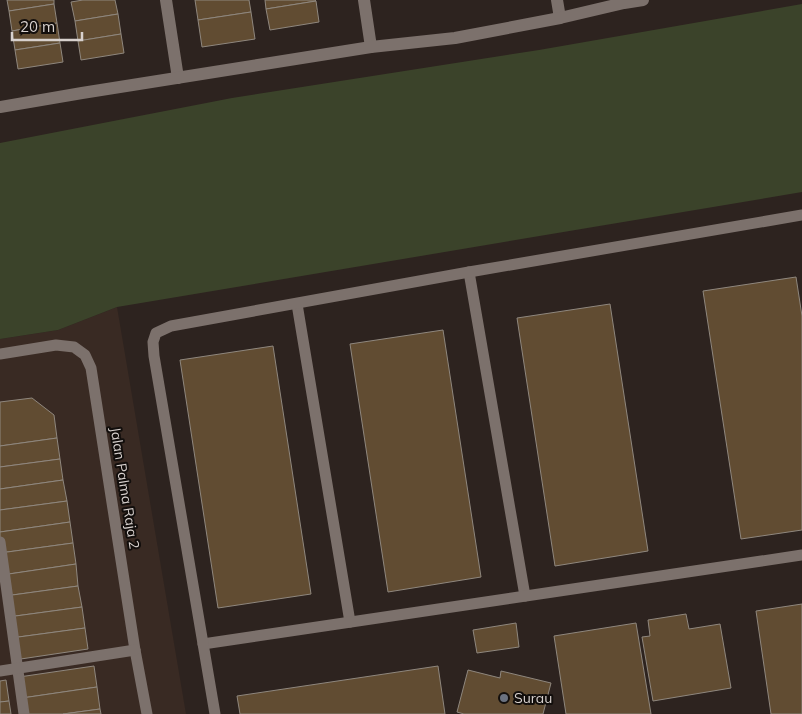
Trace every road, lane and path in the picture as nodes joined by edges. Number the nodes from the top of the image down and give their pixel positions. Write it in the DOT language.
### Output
graph roads {
  1 [pos="166,0"];
  2 [pos="364,0"];
  3 [pos="557,0"];
  4 [pos="643,0"];
  5 [pos="623,2"];
  6 [pos="560,18"];
  7 [pos="371,47"];
  8 [pos="178,78"];
  9 [pos="0,107"];
  10 [pos="802,215"];
  11 [pos="469,272"];
  12 [pos="297,304"];
  13 [pos="0,354"];
  14 [pos="0,542"];
  15 [pos="802,555"];
  16 [pos="525,596"];
  17 [pos="350,622"];
  18 [pos="202,644"];
  19 [pos="135,650"];
  20 [pos="17,668"];
  21 [pos="0,671"];
  22 [pos="24,714"];
  23 [pos="147,714"];
  24 [pos="215,714"];
  1 -- 8 [label="street"];
  2 -- 7 [label="street"];
  3 -- 6 [label="street"];
  4 -- 5 [label="street"];
  5 -- 6 [label="street"];
  6 -- 7 [label="street"];
  7 -- 8 [label="street"];
  8 -- 9 [label="street"];
  10 -- 11 [label="lane"];
  11 -- 12 [label="lane"];
  11 -- 16 [label="lane"];
  12 -- 17 [label="lane"];
  12 -- 18 [label="lane"];
  13 -- 19 [label="lane, Jalan Palma Raja 2"];
  14 -- 20 [label="lane"];
  15 -- 16 [label="lane"];
  16 -- 17 [label="lane"];
  17 -- 18 [label="lane"];
  18 -- 24 [label="lane"];
  19 -- 20 [label="lane"];
  19 -- 23 [label="lane, Jalan Palma Raja 2"];
  20 -- 21 [label="lane"];
  20 -- 22 [label="lane"];
}
